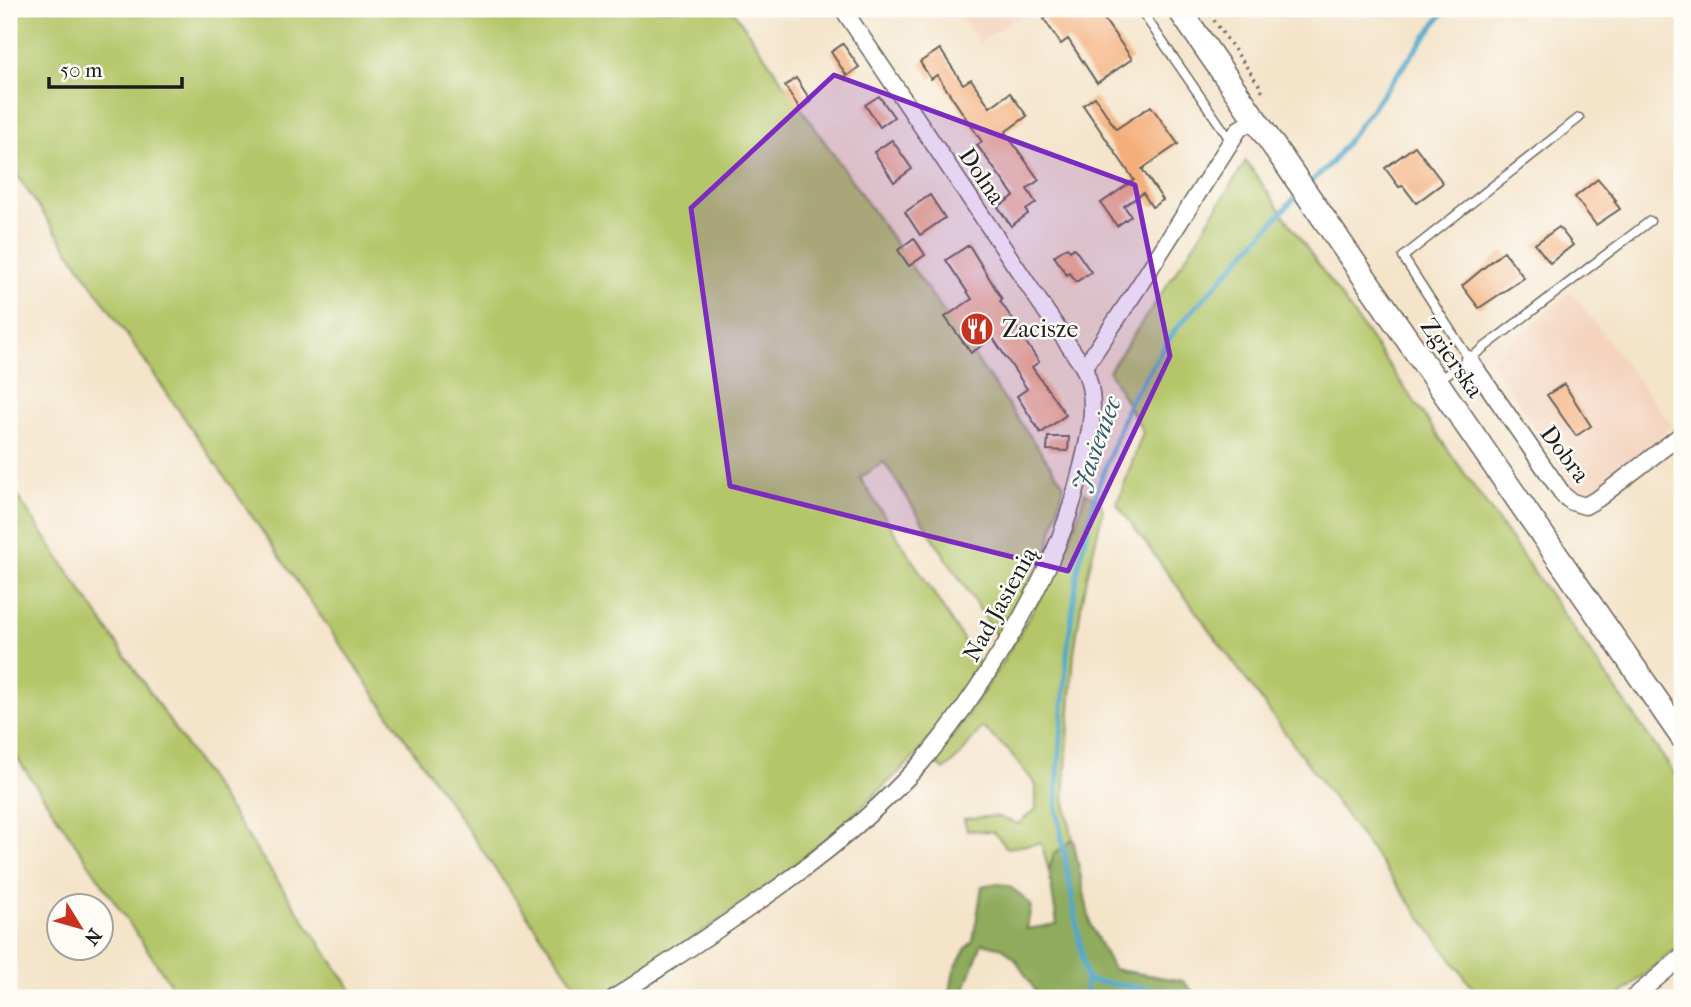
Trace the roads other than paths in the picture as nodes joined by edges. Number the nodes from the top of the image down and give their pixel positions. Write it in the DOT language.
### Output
graph roads {
  1 [pos="844,9"];
  2 [pos="1140,9"];
  3 [pos="1180,9"];
  4 [pos="1579,118"];
  5 [pos="1255,119"];
  6 [pos="1231,141"];
  7 [pos="1650,220"];
  8 [pos="1469,359"];
  9 [pos="1084,368"];
  10 [pos="1436,381"];
  11 [pos="1682,434"];
  12 [pos="1682,737"];
  13 [pos="1682,957"];
  14 [pos="614,998"];
  15 [pos="1633,998"];
  1 -- 9 [label="street, Dolna"];
  2 -- 6 [label="lane"];
  3 -- 5 [label="main road, Zgierska"];
  4 -- 8 [label="lane"];
  5 -- 6 [label="street"];
  5 -- 10 [label="main road, Zgierska"];
  6 -- 9 [label="street"];
  7 -- 8 [label="lane"];
  8 -- 10 [label="lane"];
  8 -- 11 [label="street, Dobra"];
  9 -- 14 [label="street, Nad Jasienią"];
  10 -- 12 [label="main road, Zgierska"];
  13 -- 15 [label="street"];
}
